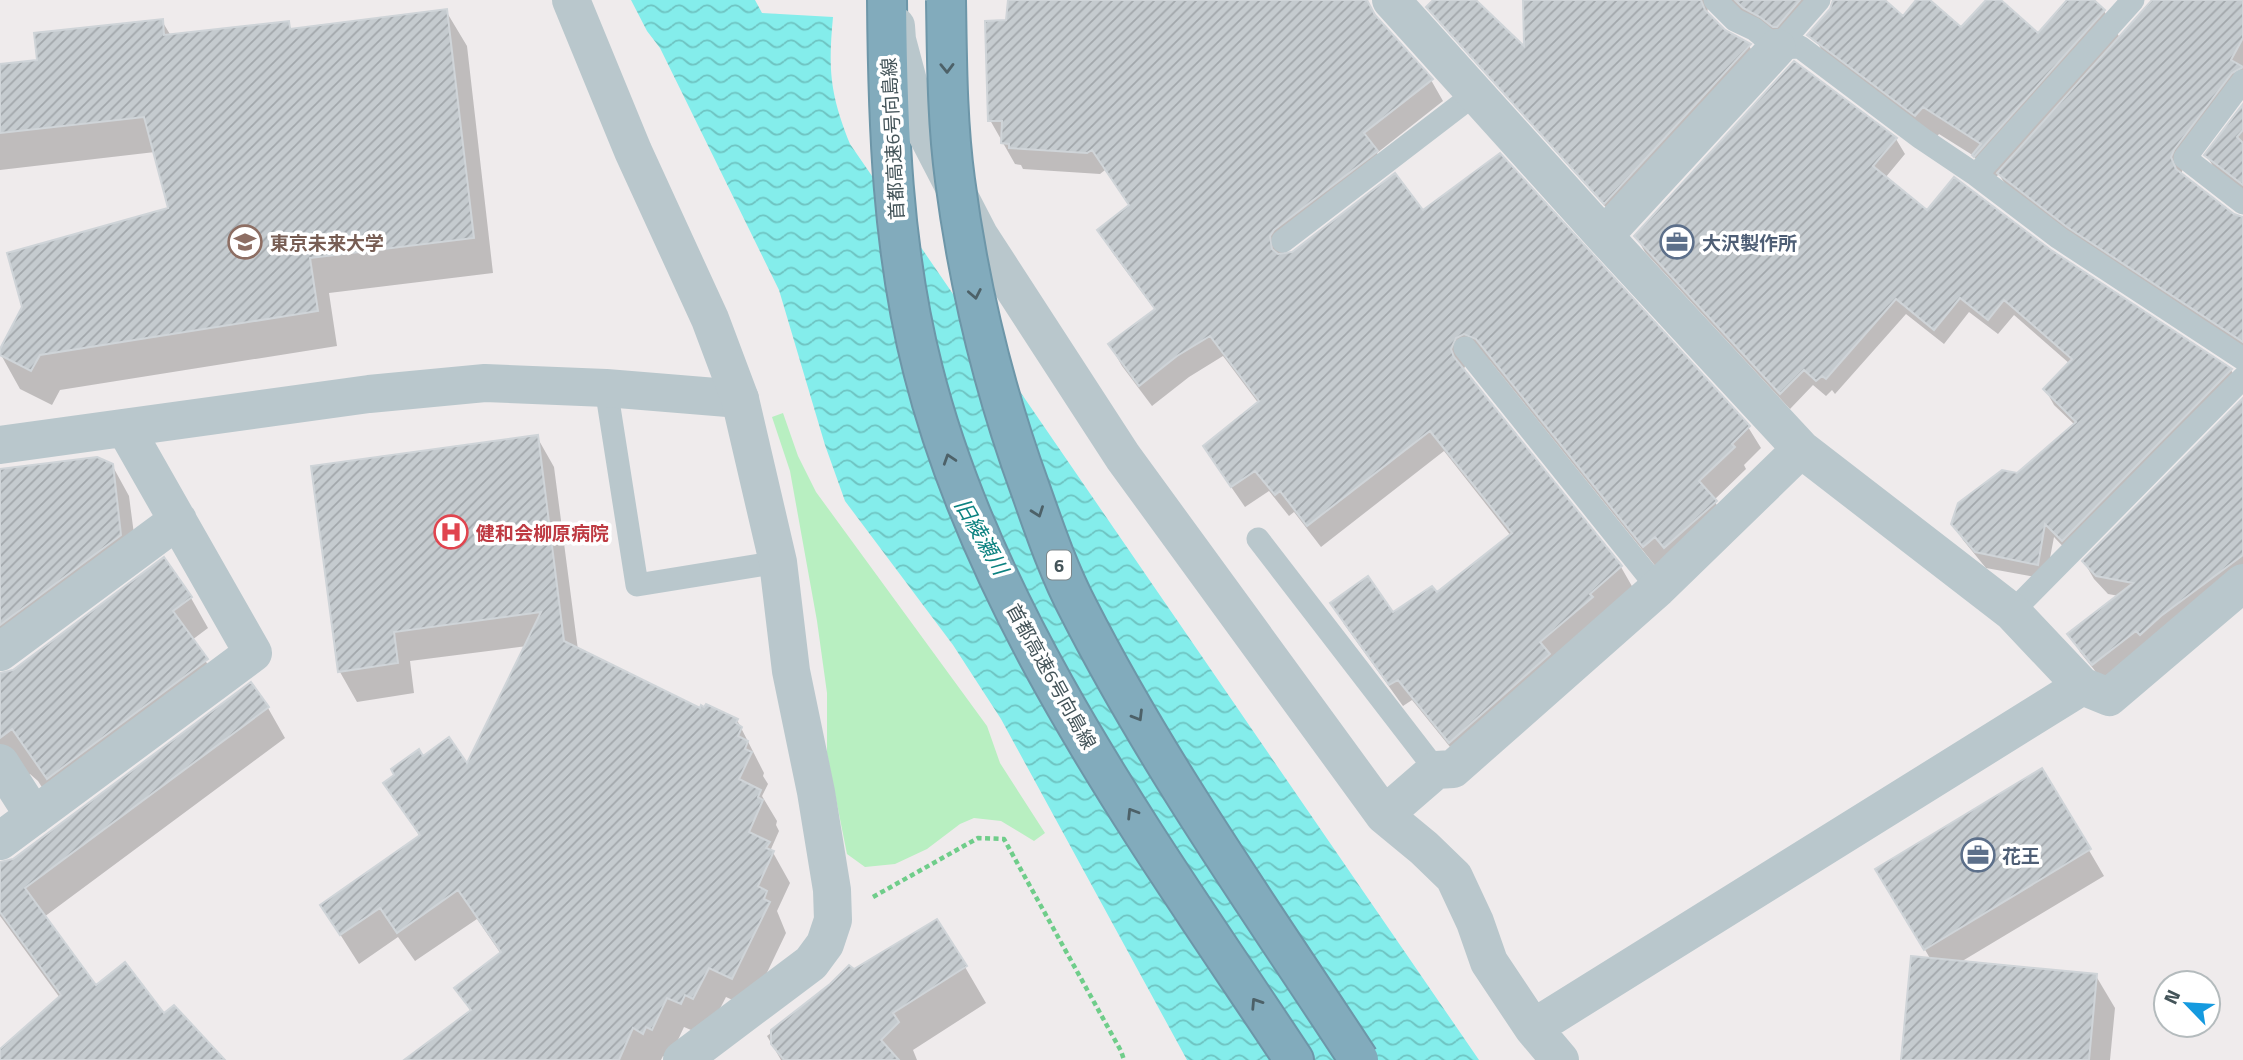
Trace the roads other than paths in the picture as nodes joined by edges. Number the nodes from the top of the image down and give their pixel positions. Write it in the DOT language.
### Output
graph roads {
  1 [pos="571,0"];
  2 [pos="887,0"];
  3 [pos="893,0"];
  4 [pos="946,0"];
  5 [pos="1391,0"];
  6 [pos="1715,0"];
  7 [pos="1819,0"];
  8 [pos="2133,0"];
  9 [pos="1777,48"];
  10 [pos="2243,81"];
  11 [pos="1476,93"];
  12 [pos="1976,175"];
  13 [pos="2243,203"];
  14 [pos="1604,236"];
  15 [pos="1283,241"];
  16 [pos="1465,348"];
  17 [pos="2243,359"];
  18 [pos="2243,378"];
  19 [pos="606,388"];
  20 [pos="740,399"];
  21 [pos="125,428"];
  22 [pos="0,445"];
  23 [pos="1801,449"];
  24 [pos="178,520"];
  25 [pos="1258,538"];
  26 [pos="778,562"];
  27 [pos="2243,583"];
  28 [pos="1658,588"];
  29 [pos="2012,612"];
  30 [pos="0,652"];
  31 [pos="2082,687"];
  32 [pos="0,763"];
  33 [pos="1436,770"];
  34 [pos="1384,815"];
  35 [pos="34,816"];
  36 [pos="0,841"];
  37 [pos="1533,1028"];
  38 [pos="682,1060"];
  39 [pos="1294,1060"];
  40 [pos="1359,1060"];
  41 [pos="1560,1060"];
  1 -- 20 [label="street"];
  39 -- 2 [label="highway, 首都高速6号向島線, one-way"];
  3 -- 34 [label="street"];
  4 -- 40 [label="highway, 6, one-way, bridge"];
  5 -- 11 [label="street"];
  6 -- 9 [label="lane"];
  7 -- 9 [label="lane"];
  8 -- 12 [label="lane"];
  9 -- 12 [label="lane"];
  9 -- 14 [label="street"];
  10 -- 13 [label="lane"];
  11 -- 14 [label="street"];
  11 -- 15 [label="lane"];
  12 -- 17 [label="lane"];
  14 -- 23 [label="street"];
  16 -- 28 [label="lane"];
  18 -- 29 [label="lane"];
  19 -- 20 [label="street"];
  19 -- 21 [label="street"];
  19 -- 26 [label="lane"];
  20 -- 26 [label="street"];
  21 -- 22 [label="street"];
  21 -- 24 [label="street"];
  23 -- 28 [label="street"];
  23 -- 29 [label="street"];
  24 -- 30 [label="street"];
  24 -- 35 [label="street"];
  25 -- 33 [label="lane"];
  26 -- 38 [label="street"];
  27 -- 31 [label="street"];
  28 -- 33 [label="street"];
  29 -- 31 [label="street"];
  31 -- 37 [label="street"];
  32 -- 35 [label="street"];
  33 -- 34 [label="street"];
  34 -- 37 [label="street"];
  35 -- 36 [label="street"];
  37 -- 41 [label="street"];
}
